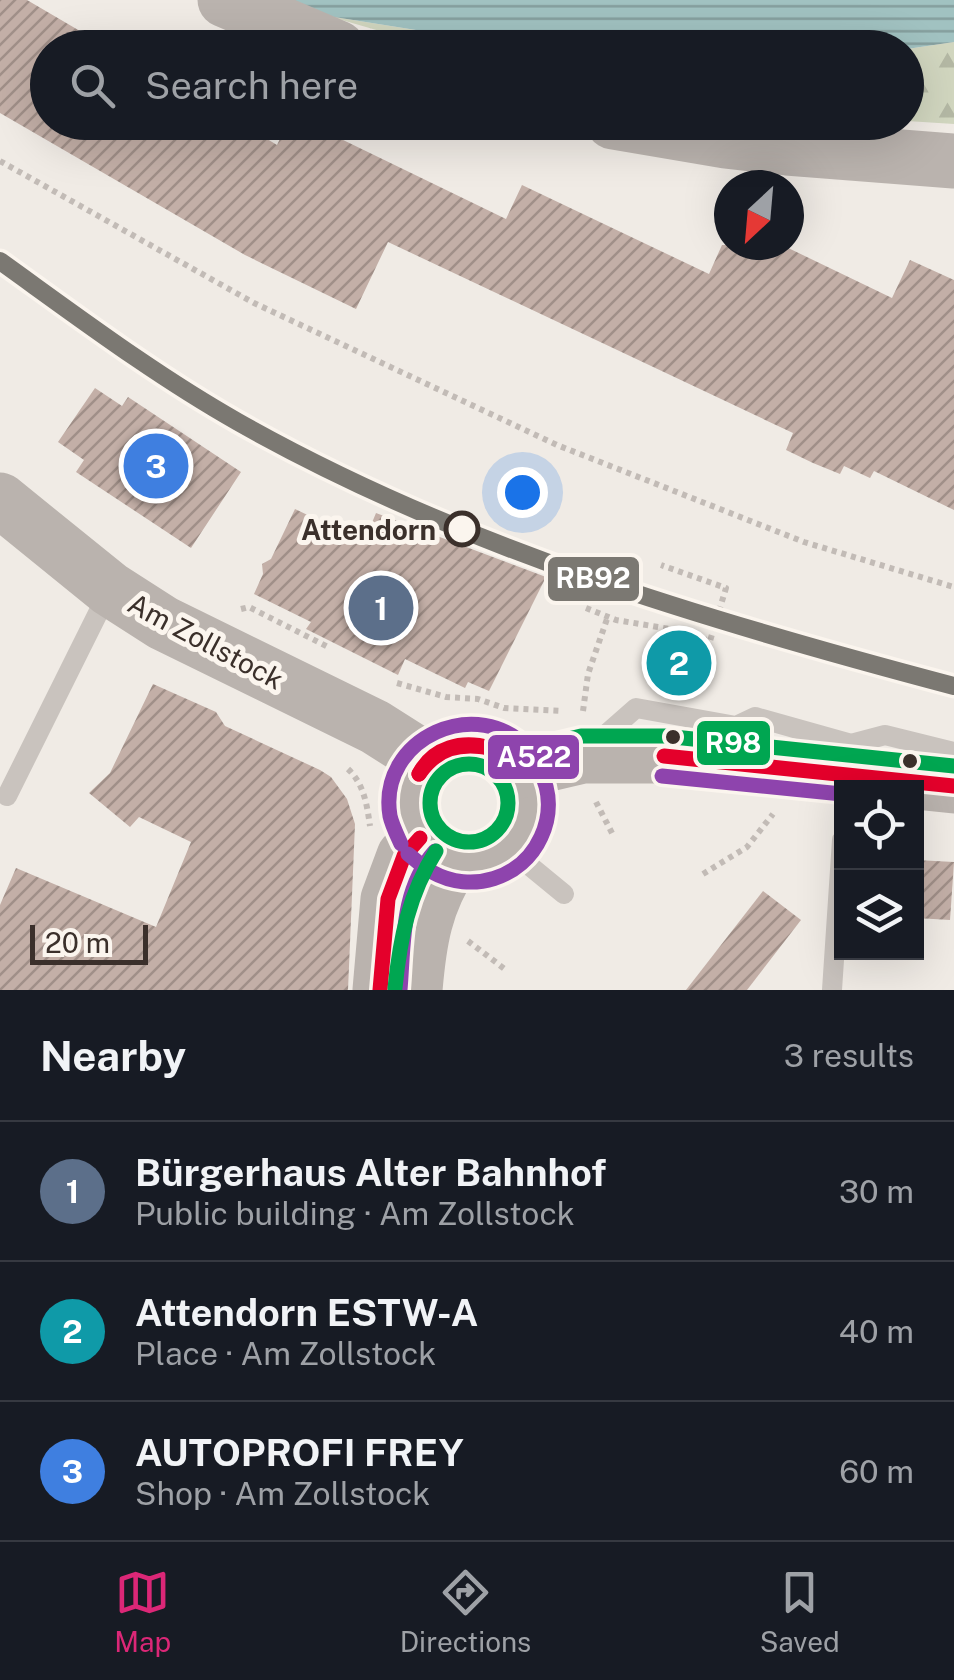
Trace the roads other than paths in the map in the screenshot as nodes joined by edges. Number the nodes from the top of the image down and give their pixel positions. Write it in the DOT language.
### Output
graph roads {
  1 [pos="225,0"];
  2 [pos="296,30"];
  3 [pos="730,140"];
  4 [pos="954,161"];
  5 [pos="0,500"];
  6 [pos="110,589"];
  7 [pos="954,752"];
  8 [pos="427,760"];
  9 [pos="837,769"];
  10 [pos="519,771"];
  11 [pos="954,786"];
  12 [pos="7,796"];
  13 [pos="414,846"];
  14 [pos="508,848"];
  15 [pos="840,870"];
  16 [pos="564,894"];
  17 [pos="380,990"];
  18 [pos="414,990"];
  19 [pos="832,990"];
  1 -- 2 [label="street"];
  3 -- 4 [label="street"];
  5 -- 6 [label="street, Am Zollstock"];
  6 -- 8 [label="street, Am Zollstock"];
  6 -- 12 [label="lane"];
  7 -- 9 [label="lane"];
  8 -- 10 [label="street"];
  8 -- 13 [label="street"];
  9 -- 10 [label="street"];
  9 -- 11 [label="street"];
  10 -- 14 [label="street"];
  13 -- 14 [label="street"];
  13 -- 17 [label="street"];
  13 -- 18 [label="street"];
  14 -- 16 [label="lane"];
  15 -- 19 [label="lane"];
}
